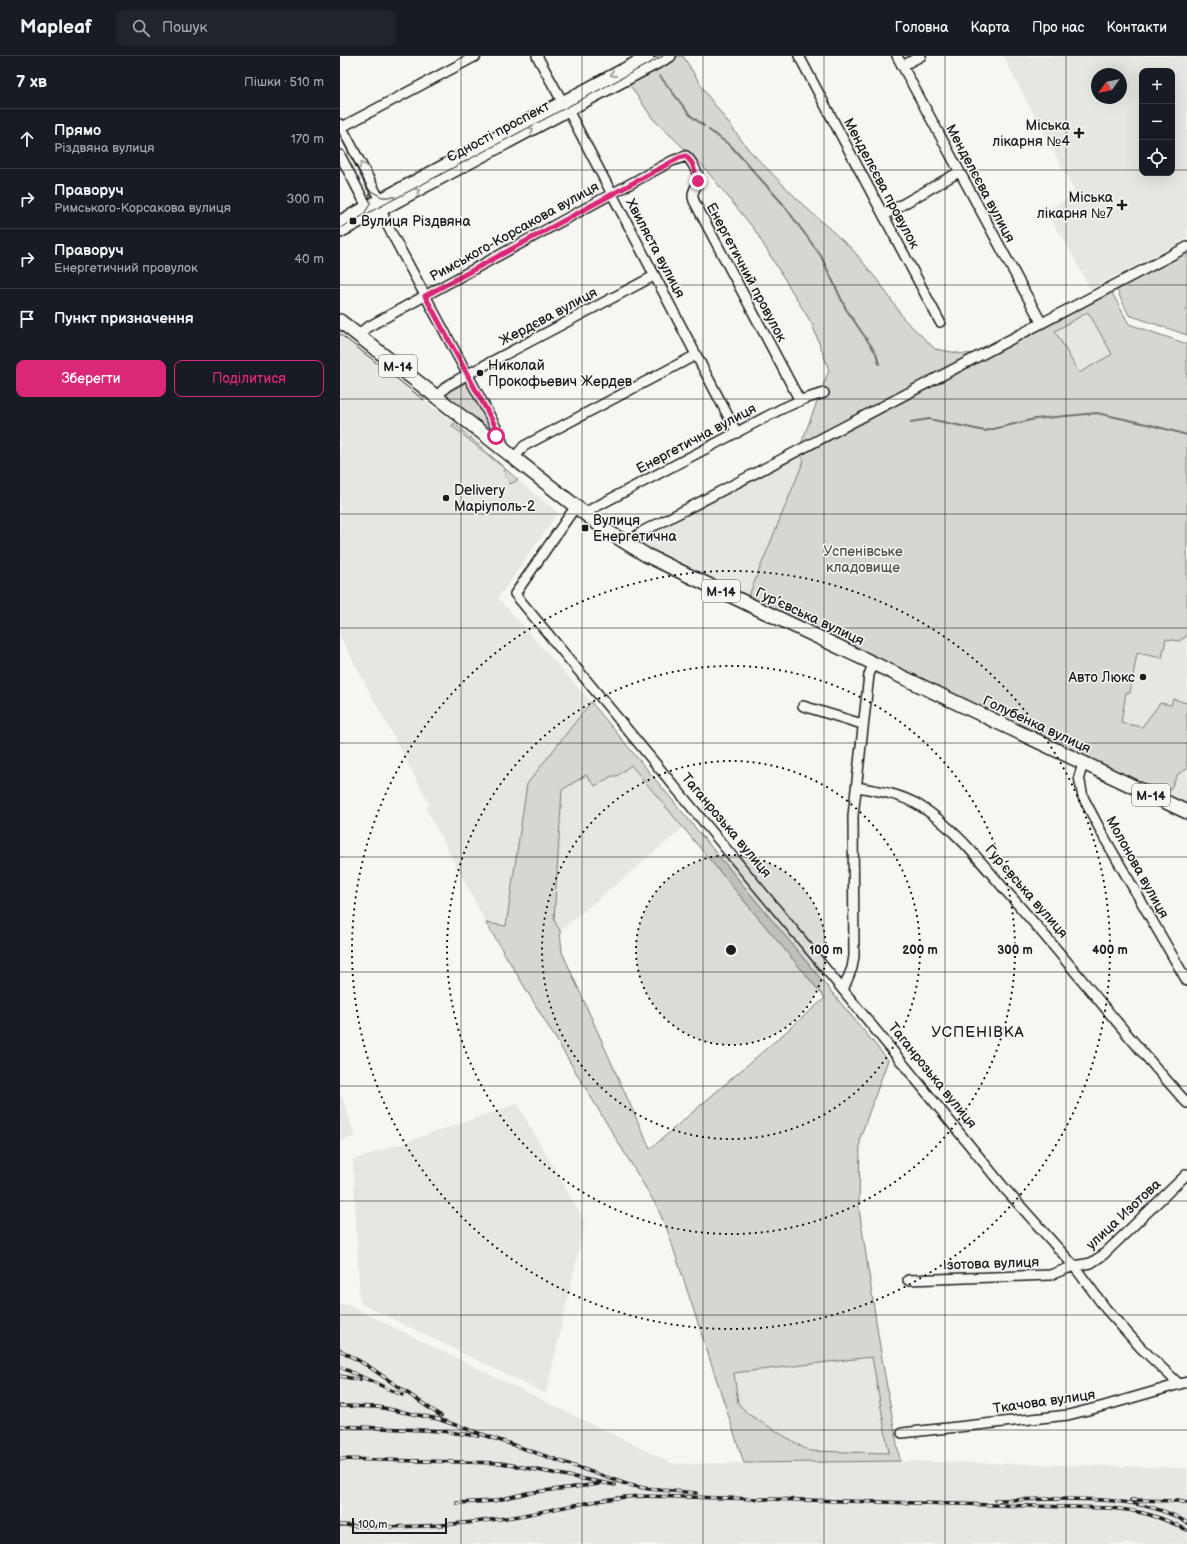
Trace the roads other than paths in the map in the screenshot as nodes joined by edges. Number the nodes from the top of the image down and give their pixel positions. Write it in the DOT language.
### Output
graph roads {
  1 [pos="476,56"];
  2 [pos="537,56"];
  3 [pos="648,56"];
  4 [pos="670,56"];
  5 [pos="799,56"];
  6 [pos="897,56"];
  7 [pos="921,56"];
  8 [pos="902,66"];
  9 [pos="565,105"];
  10 [pos="341,126"];
  11 [pos="340,155"];
  12 [pos="686,156"];
  13 [pos="960,172"];
  14 [pos="611,194"];
  15 [pos="376,207"];
  16 [pos="884,215"];
  17 [pos="340,221"];
  18 [pos="340,232"];
  19 [pos="1187,247"];
  20 [pos="654,276"];
  21 [pos="425,296"];
  22 [pos="340,321"];
  23 [pos="940,322"];
  24 [pos="1041,322"];
  25 [pos="359,336"];
  26 [pos="696,355"];
  27 [pos="468,374"];
  28 [pos="824,393"];
  29 [pos="436,397"];
  30 [pos="800,401"];
  31 [pos="737,433"];
  32 [pos="496,437"];
  33 [pos="510,454"];
  34 [pos="580,510"];
  35 [pos="628,546"];
  36 [pos="873,664"];
  37 [pos="803,706"];
  38 [pos="862,724"];
  39 [pos="1083,764"];
  40 [pos="857,787"];
  41 [pos="1187,812"];
  42 [pos="1187,981"];
  43 [pos="844,990"];
  44 [pos="1187,1103"];
  45 [pos="1187,1174"];
  46 [pos="1074,1266"];
  47 [pos="908,1280"];
  48 [pos="1183,1383"];
  49 [pos="902,1433"];
  1 -- 10 [label="street"];
  2 -- 9 [label="street, Хвиляста вулиця"];
  3 -- 9 [label="main road, Єдності проспект, one-way"];
  4 -- 9 [label="main road, Єдності проспект"];
  5 -- 16 [label="street, Менделєєва провулок"];
  6 -- 8 [label="street, Менделєєва вулиця"];
  7 -- 8 [label="street"];
  8 -- 13 [label="street, Менделєєва вулиця"];
  9 -- 14 [label="street, Хвиляста вулиця"];
  9 -- 15 [label="main road, Єдності проспект"];
  15 -- 10 [label="street, one-way"];
  11 -- 15 [label="street"];
  12 -- 14 [label="street, Римського-Корсакова вулиця"];
  12 -- 30 [label="street, Енергетичний провулок"];
  13 -- 16 [label="street"];
  13 -- 24 [label="street, Менделєєва вулиця"];
  14 -- 20 [label="street, Хвиляста вулиця"];
  14 -- 21 [label="street, Римського-Корсакова вулиця"];
  15 -- 17 [label="main road, Єдності проспект"];
  15 -- 18 [label="main road, Єдності проспект"];
  15 -- 21 [label="street"];
  16 -- 23 [label="street, Менделєєва провулок"];
  19 -- 24 [label="street"];
  20 -- 26 [label="street, Хвиляста вулиця"];
  20 -- 27 [label="street, Жердєва вулиця"];
  21 -- 25 [label="street, Римського-Корсакова вулиця"];
  21 -- 27 [label="street"];
  22 -- 25 [label="highway, М-14"];
  24 -- 35 [label="street"];
  25 -- 29 [label="highway, М-14"];
  26 -- 31 [label="street, Хвиляста вулиця"];
  26 -- 33 [label="street"];
  27 -- 29 [label="street, Жердєва вулиця"];
  27 -- 32 [label="street"];
  28 -- 30 [label="street, Енергетична вулиця"];
  29 -- 32 [label="highway, М-14"];
  30 -- 31 [label="street, Енергетична вулиця"];
  31 -- 34 [label="street, Енергетична вулиця"];
  32 -- 33 [label="highway, М-14"];
  33 -- 34 [label="highway, М-14"];
  34 -- 35 [label="highway, Гур’євська вулиця / М-14"];
  34 -- 43 [label="street, Таганрозька вулиця"];
  35 -- 36 [label="highway, Гур’євська вулиця / М-14"];
  36 -- 38 [label="street, Гур’євська вулиця"];
  36 -- 39 [label="highway, Голубенка вулиця / М-14"];
  37 -- 38 [label="street"];
  38 -- 40 [label="street, Гур’євська вулиця"];
  39 -- 41 [label="highway, Голубенка вулиця / М-14"];
  39 -- 42 [label="street, Молонова вулиця"];
  40 -- 43 [label="street"];
  40 -- 44 [label="street, Гур’євська вулиця"];
  43 -- 46 [label="street, Таганрозька вулиця"];
  45 -- 46 [label="street, улица Изотова"];
  46 -- 47 [label="street, Ізотова вулиця"];
  46 -- 48 [label="street, Таганрозька вулиця"];
  48 -- 49 [label="street, Ткачова вулиця"];
}
